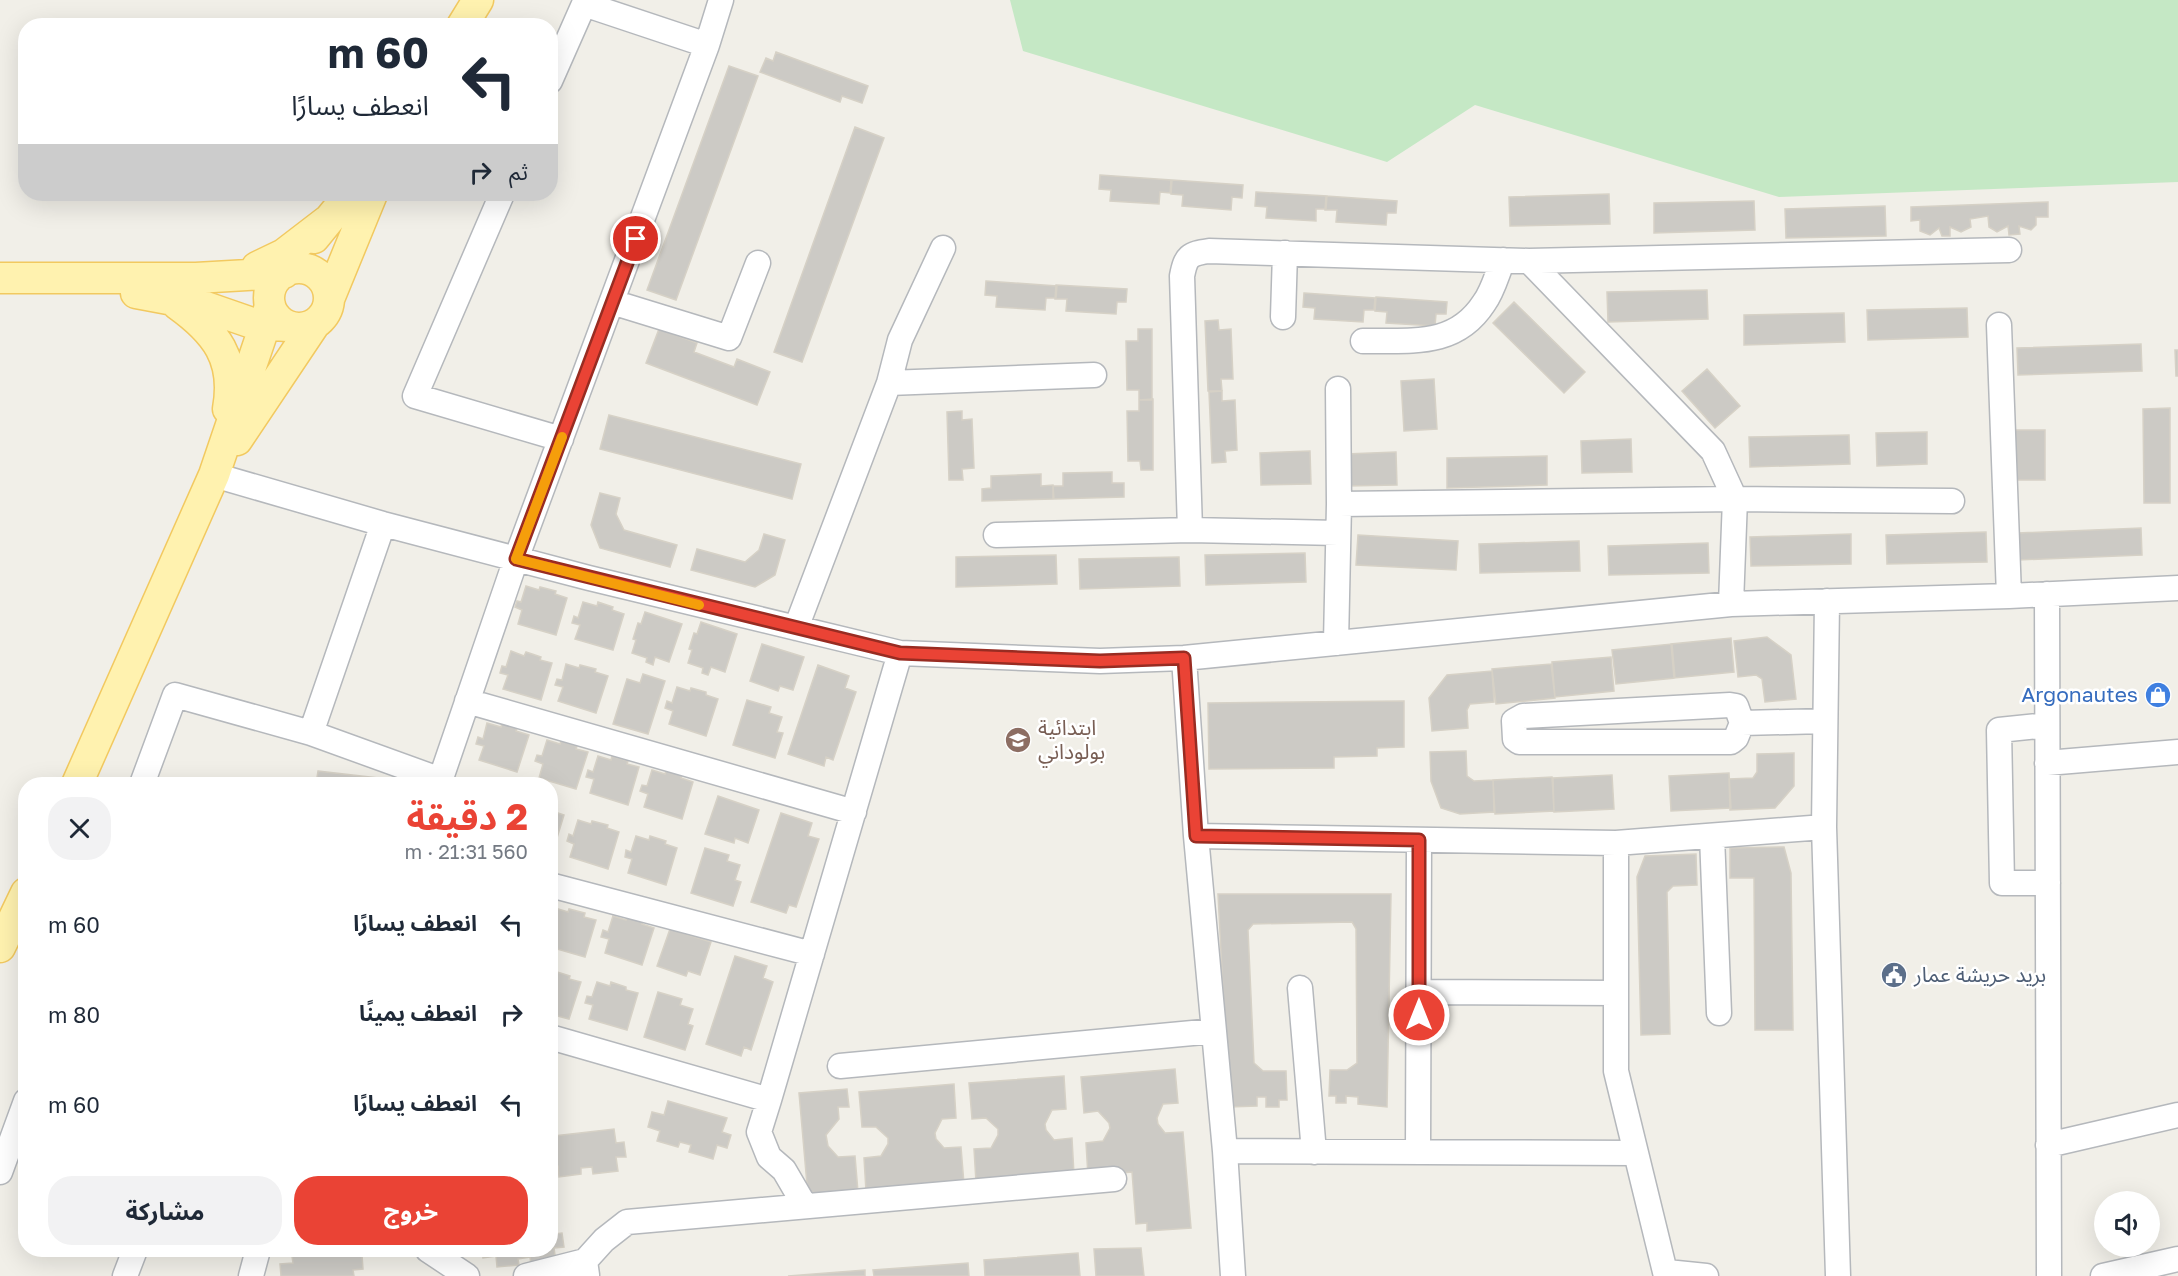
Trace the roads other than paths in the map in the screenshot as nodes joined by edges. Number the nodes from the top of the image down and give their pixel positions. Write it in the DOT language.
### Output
graph roads {
  1 [pos="478,0"];
  2 [pos="721,0"];
  3 [pos="467,18"];
  4 [pos="707,45"];
  5 [pos="558,63"];
  6 [pos="344,201"];
  7 [pos="369,201"];
  8 [pos="499,201"];
  9 [pos="327,221"];
  10 [pos="943,248"];
  11 [pos="2009,250"];
  12 [pos="1285,253"];
  13 [pos="1503,260"];
  14 [pos="1529,261"];
  15 [pos="758,263"];
  16 [pos="286,272"];
  17 [pos="234,276"];
  18 [pos="36,277"];
  19 [pos="0,278"];
  20 [pos="167,298"];
  21 [pos="329,299"];
  22 [pos="612,302"];
  23 [pos="1283,317"];
  24 [pos="284,320"];
  25 [pos="1999,325"];
  26 [pos="1363,341"];
  27 [pos="1094,375"];
  28 [pos="889,383"];
  29 [pos="1338,389"];
  30 [pos="561,440"];
  31 [pos="214,475"];
  32 [pos="1735,499"];
  33 [pos="1952,501"];
  34 [pos="1339,504"];
  35 [pos="383,524"];
  36 [pos="1190,530"];
  37 [pos="1338,533"];
  38 [pos="996,535"];
  39 [pos="516,559"];
  40 [pos="2178,588"];
  41 [pos="2047,594"];
  42 [pos="2009,596"];
  43 [pos="1827,601"];
  44 [pos="1731,604"];
  45 [pos="796,628"];
  46 [pos="1336,643"];
  47 [pos="900,653"];
  48 [pos="1184,658"];
  49 [pos="467,701"];
  50 [pos="1626,711"];
  51 [pos="1826,721"];
  52 [pos="1742,723"];
  53 [pos="2047,725"];
  54 [pos="311,733"];
  55 [pos="1628,742"];
  56 [pos="2178,752"];
  57 [pos="2047,763"];
  58 [pos="80,777"];
  59 [pos="145,777"];
  60 [pos="427,777"];
  61 [pos="442,777"];
  62 [pos="854,812"];
  63 [pos="1824,827"];
  64 [pos="1196,836"];
  65 [pos="1712,836"];
  66 [pos="1419,840"];
  67 [pos="1616,843"];
  68 [pos="2048,883"];
  69 [pos="558,887"];
  70 [pos="18,910"];
  71 [pos="0,947"];
  72 [pos="812,954"];
  73 [pos="1300,988"];
  74 [pos="1419,992"];
  75 [pos="1616,993"];
  76 [pos="1719,1013"];
  77 [pos="1214,1031"];
  78 [pos="558,1039"];
  79 [pos="840,1066"];
  80 [pos="769,1100"];
  81 [pos="2178,1115"];
  82 [pos="18,1123"];
  83 [pos="2048,1145"];
  84 [pos="1225,1151"];
  85 [pos="1314,1152"];
  86 [pos="1418,1152"];
  87 [pos="1635,1153"];
  88 [pos="0,1172"];
  89 [pos="1113,1179"];
  90 [pos="805,1206"];
  91 [pos="133,1257"];
  92 [pos="256,1257"];
  93 [pos="438,1257"];
  94 [pos="2178,1259"];
  95 [pos="586,1269"];
  96 [pos="1667,1274"];
  97 [pos="126,1276"];
  98 [pos="251,1276"];
  99 [pos="467,1276"];
  100 [pos="526,1276"];
  101 [pos="1233,1276"];
  102 [pos="1706,1276"];
  103 [pos="1838,1276"];
  104 [pos="2049,1276"];
  105 [pos="2103,1276"];
  1 -- 3 [label="main road"];
  2 -- 4 [label="street"];
  4 -- 5 [label="street"];
  4 -- 22 [label="street"];
  6 -- 9 [label="main road"];
  7 -- 21 [label="main road"];
  8 -- 30 [label="street"];
  9 -- 16 [label="main road"];
  9 -- 17 [label="main road"];
  10 -- 28 [label="street"];
  11 -- 14 [label="street"];
  12 -- 13 [label="street"];
  12 -- 23 [label="street"];
  12 -- 36 [label="street"];
  13 -- 14 [label="street"];
  13 -- 26 [label="street"];
  14 -- 32 [label="street"];
  15 -- 22 [label="street"];
  16 -- 17 [label="main road"];
  16 -- 21 [label="main road"];
  16 -- 24 [label="main road"];
  17 -- 18 [label="main road"];
  18 -- 19 [label="main road"];
  18 -- 20 [label="main road"];
  20 -- 24 [label="main road"];
  20 -- 31 [label="main road"];
  21 -- 24 [label="main road"];
  22 -- 30 [label="street"];
  24 -- 31 [label="main road"];
  24 -- 31 [label="main road"];
  25 -- 42 [label="street"];
  27 -- 28 [label="street"];
  28 -- 45 [label="street"];
  29 -- 34 [label="street"];
  30 -- 39 [label="street"];
  31 -- 35 [label="street"];
  31 -- 58 [label="main road"];
  32 -- 33 [label="street"];
  32 -- 34 [label="street"];
  32 -- 44 [label="street"];
  34 -- 37 [label="street"];
  35 -- 39 [label="street"];
  35 -- 54 [label="street"];
  36 -- 37 [label="street"];
  36 -- 38 [label="street"];
  37 -- 46 [label="street"];
  39 -- 45 [label="street"];
  39 -- 49 [label="street"];
  40 -- 41 [label="street"];
  41 -- 42 [label="street"];
  41 -- 53 [label="street"];
  42 -- 43 [label="street"];
  43 -- 44 [label="street"];
  43 -- 51 [label="street"];
  44 -- 46 [label="street"];
  45 -- 47 [label="street"];
  46 -- 48 [label="street"];
  47 -- 48 [label="street"];
  47 -- 62 [label="street"];
  48 -- 64 [label="street"];
  49 -- 61 [label="street"];
  49 -- 62 [label="street"];
  50 -- 52 [label="street"];
  50 -- 55 [label="street"];
  50 -- 55 [label="street"];
  51 -- 52 [label="street"];
  51 -- 63 [label="street"];
  52 -- 55 [label="street"];
  53 -- 57 [label="street"];
  53 -- 68 [label="street"];
  54 -- 59 [label="street"];
  54 -- 60 [label="street"];
  56 -- 57 [label="street"];
  57 -- 68 [label="street"];
  62 -- 72 [label="street"];
  63 -- 65 [label="street"];
  63 -- 103 [label="street"];
  64 -- 66 [label="street"];
  64 -- 77 [label="street"];
  65 -- 67 [label="street"];
  65 -- 76 [label="street"];
  66 -- 67 [label="street"];
  66 -- 74 [label="street"];
  67 -- 75 [label="street"];
  68 -- 83 [label="street"];
  69 -- 72 [label="street"];
  70 -- 71 [label="main road"];
  72 -- 80 [label="street"];
  73 -- 85 [label="street"];
  74 -- 75 [label="street"];
  74 -- 86 [label="street"];
  75 -- 87 [label="street"];
  77 -- 79 [label="street"];
  77 -- 84 [label="street"];
  78 -- 80 [label="street"];
  80 -- 90 [label="street"];
  81 -- 83 [label="street"];
  82 -- 88 [label="street"];
  83 -- 104 [label="street"];
  84 -- 85 [label="street"];
  84 -- 101 [label="street"];
  85 -- 86 [label="street"];
  86 -- 87 [label="street"];
  87 -- 96 [label="street"];
  89 -- 90 [label="street"];
  90 -- 95 [label="street"];
  91 -- 97 [label="street"];
  92 -- 98 [label="street"];
  93 -- 99 [label="street"];
  94 -- 105 [label="street"];
  95 -- 100 [label="street"];
  96 -- 102 [label="street"];
}
